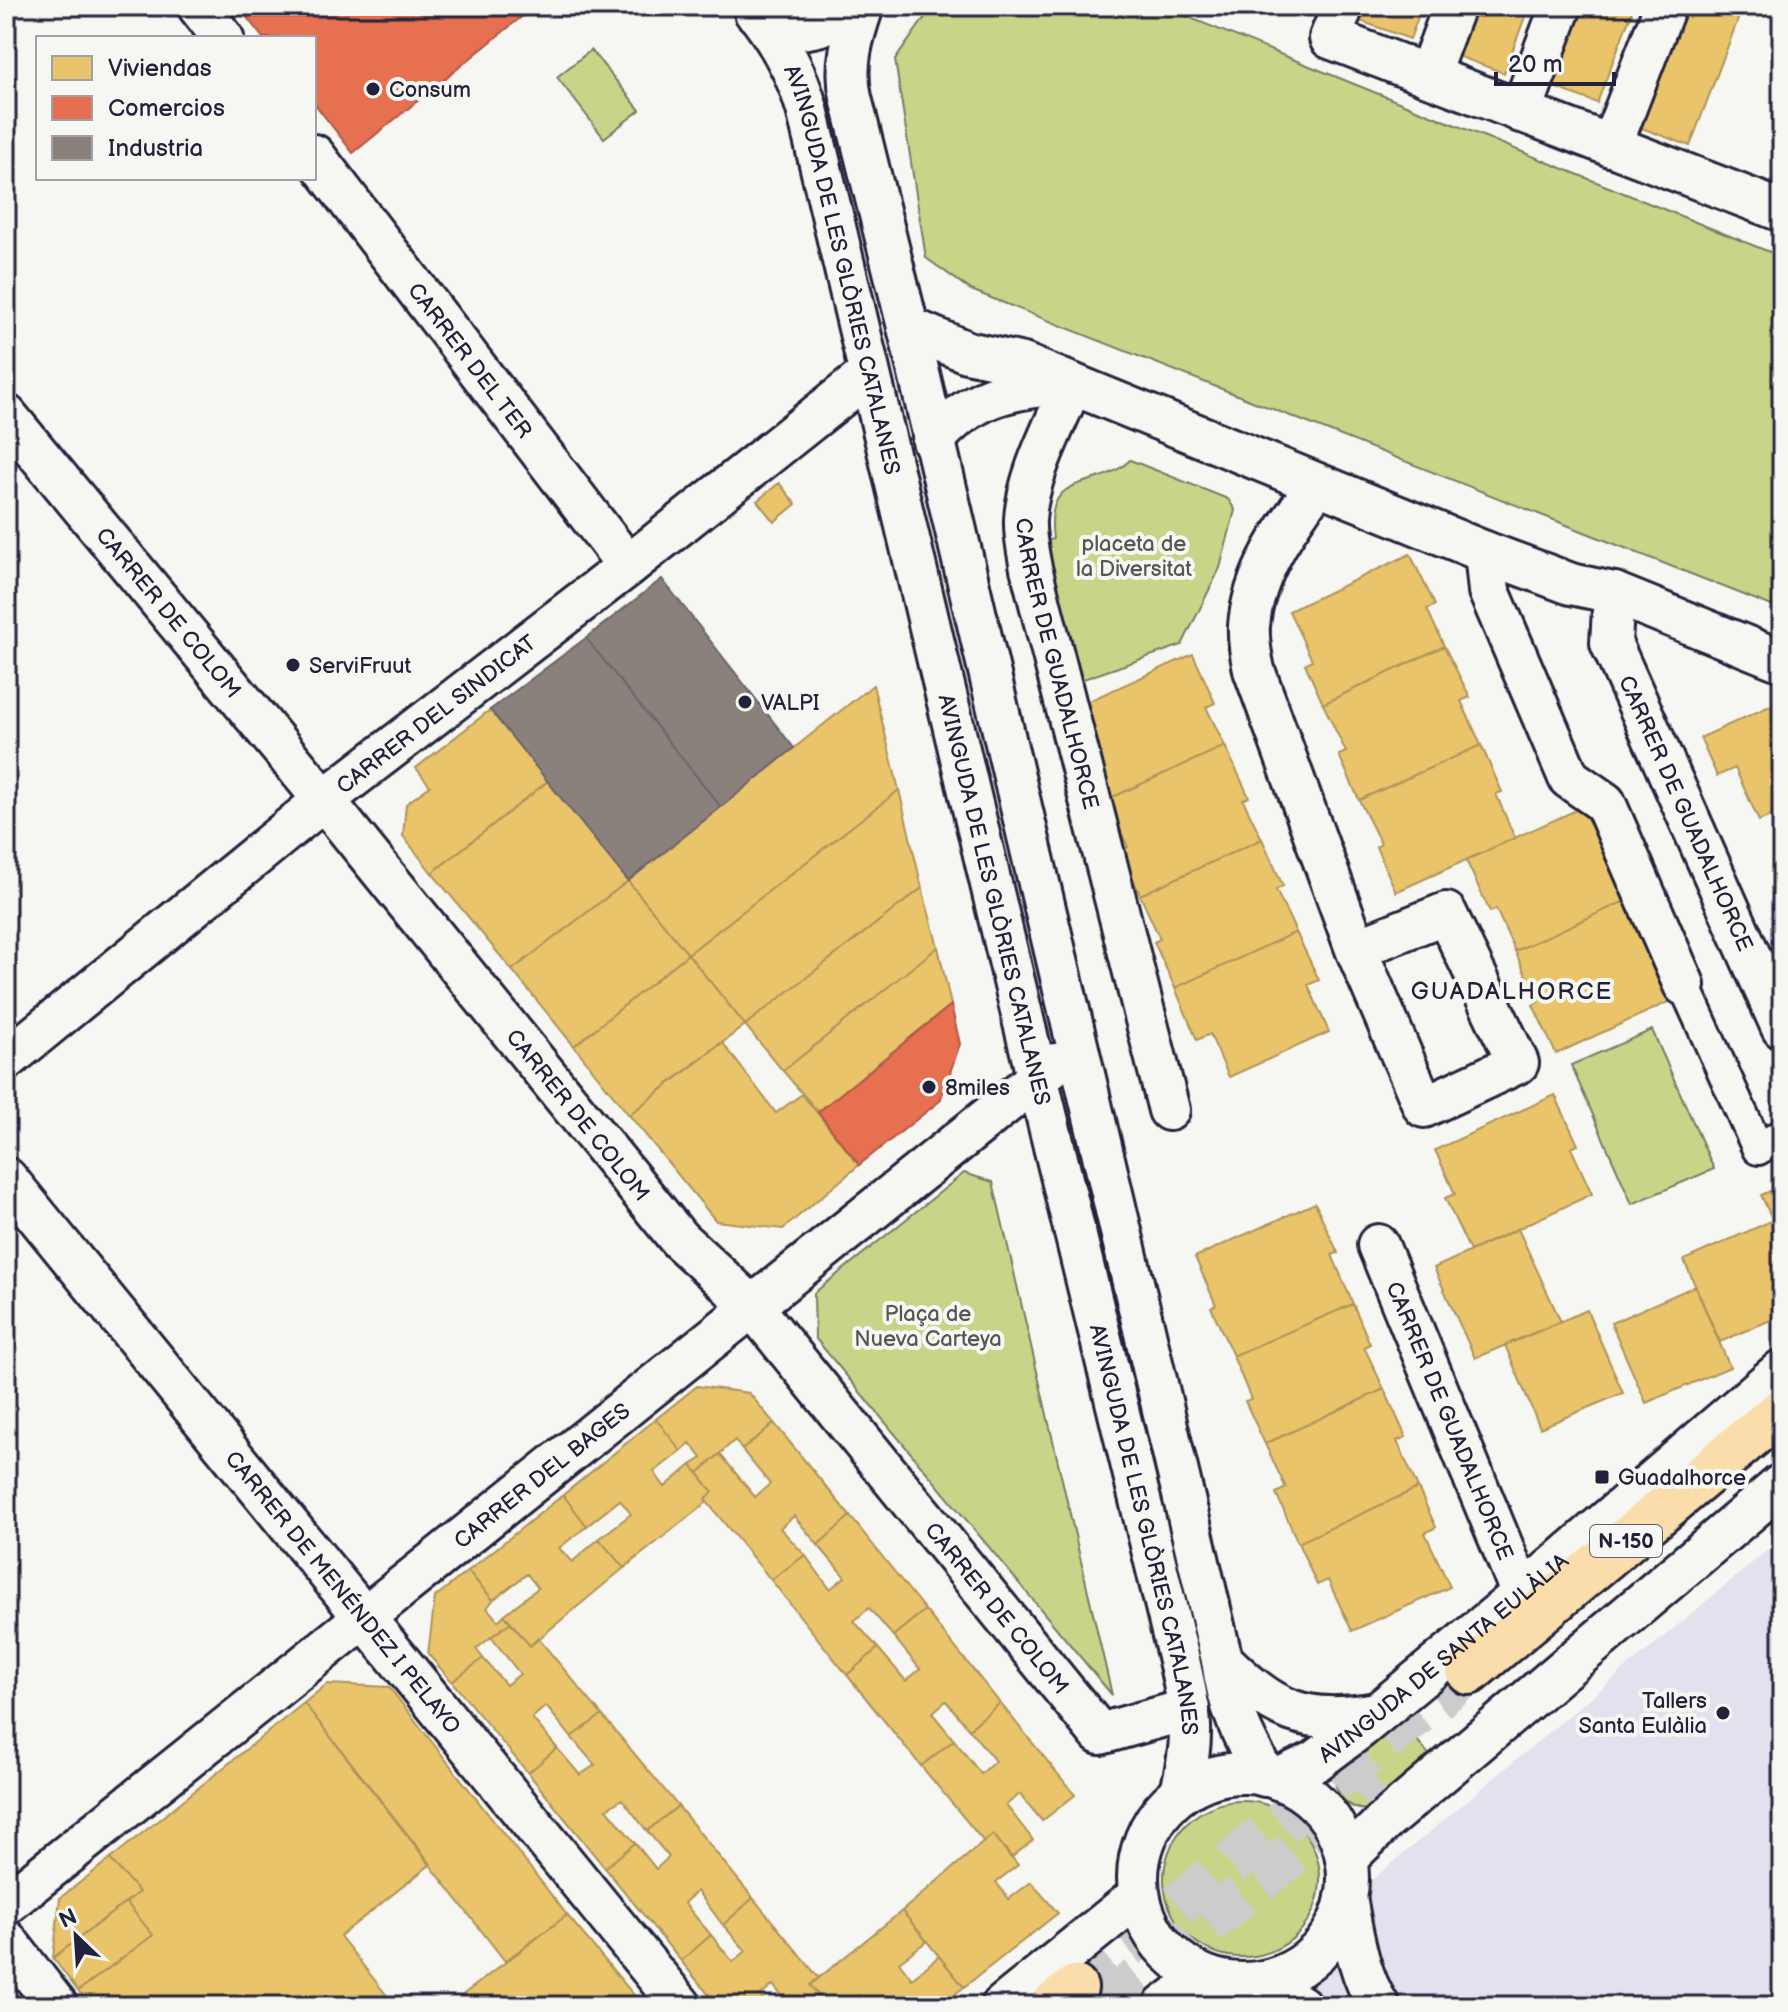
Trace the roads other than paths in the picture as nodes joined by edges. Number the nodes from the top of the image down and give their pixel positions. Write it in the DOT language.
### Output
graph roads {
  1 [pos="198,6"];
  2 [pos="860,6"];
  3 [pos="1343,6"];
  4 [pos="1454,6"];
  5 [pos="1561,6"];
  6 [pos="1665,6"];
  7 [pos="754,10"];
  8 [pos="221,36"];
  9 [pos="1428,76"];
  10 [pos="1521,112"];
  11 [pos="1611,146"];
  12 [pos="316,158"];
  13 [pos="1782,211"];
  14 [pos="908,327"];
  15 [pos="869,374"];
  16 [pos="1072,384"];
  17 [pos="6,415"];
  18 [pos="933,441"];
  19 [pos="1317,485"];
  20 [pos="1485,552"];
  21 [pos="628,566"];
  22 [pos="1614,593"];
  23 [pos="1782,661"];
  24 [pos="324,800"];
  25 [pos="1356,949"];
  26 [pos="1684,985"];
  27 [pos="1782,1028"];
  28 [pos="1078,1048"];
  29 [pos="6,1060"];
  30 [pos="1037,1077"];
  31 [pos="1169,1110"];
  32 [pos="1782,1135"];
  33 [pos="6,1178"];
  34 [pos="1378,1245"];
  35 [pos="752,1306"];
  36 [pos="1782,1370"];
  37 [pos="1782,1410"];
  38 [pos="1782,1450"];
  39 [pos="1782,1484"];
  40 [pos="1522,1594"];
  41 [pos="365,1619"];
  42 [pos="1222,1660"];
  43 [pos="1189,1709"];
  44 [pos="1377,1713"];
  45 [pos="1272,1778"];
  46 [pos="1180,1794"];
  47 [pos="1346,1878"];
  48 [pos="1139,1895"];
  49 [pos="6,1904"];
  50 [pos="6,1940"];
  51 [pos="1236,1987"];
  52 [pos="57,2006"];
  53 [pos="681,2006"];
  54 [pos="1002,2006"];
  55 [pos="1164,2006"];
  56 [pos="1301,2006"];
  57 [pos="1379,2006"];
  1 -- 8 [label="street"];
  2 -- 7 [label="street"];
  2 -- 14 [label="street, AVINGUDA DE LES GLÒRIES CATALANES"];
  3 -- 9 [label="street"];
  4 -- 9 [label="street"];
  5 -- 10 [label="street"];
  6 -- 11 [label="street"];
  7 -- 15 [label="street, AVINGUDA DE LES GLÒRIES CATALANES"];
  9 -- 10 [label="street"];
  10 -- 11 [label="street"];
  11 -- 13 [label="street"];
  12 -- 21 [label="street, CARRER DEL TER"];
  14 -- 16 [label="street"];
  14 -- 18 [label="street, AVINGUDA DE LES GLÒRIES CATALANES"];
  15 -- 21 [label="street, CARRER DEL SINDICAT"];
  15 -- 30 [label="street, AVINGUDA DE LES GLÒRIES CATALANES"];
  16 -- 18 [label="street"];
  16 -- 19 [label="street"];
  16 -- 31 [label="street, CARRER DE GUADALHORCE"];
  17 -- 24 [label="street, CARRER DE COLOM"];
  18 -- 28 [label="street, AVINGUDA DE LES GLÒRIES CATALANES"];
  19 -- 20 [label="street"];
  19 -- 25 [label="street"];
  20 -- 22 [label="street"];
  20 -- 26 [label="street"];
  21 -- 24 [label="street, CARRER DEL SINDICAT"];
  22 -- 23 [label="street"];
  22 -- 27 [label="street, CARRER DE GUADALHORCE"];
  24 -- 29 [label="street, CARRER DEL SINDICAT"];
  24 -- 35 [label="street, CARRER DE COLOM"];
  25 -- 25 [label="street"];
  26 -- 32 [label="street"];
  28 -- 30 [label="street, CARRER DEL BAGES"];
  28 -- 42 [label="street, AVINGUDA DE LES GLÒRIES CATALANES"];
  30 -- 35 [label="street, CARRER DEL BAGES"];
  30 -- 43 [label="street, AVINGUDA DE LES GLÒRIES CATALANES"];
  33 -- 41 [label="street, CARRER DE MENÉNDEZ I PELAYO"];
  34 -- 40 [label="street, CARRER DE GUADALHORCE"];
  35 -- 41 [label="street, CARRER DEL BAGES"];
  35 -- 43 [label="street, CARRER DE COLOM"];
  36 -- 40 [label="street, AVINGUDA DE SANTA EULÀLIA"];
  37 -- 38 [label="main road, N-150"];
  39 -- 47 [label="street"];
  40 -- 44 [label="street, AVINGUDA DE SANTA EULÀLIA"];
  41 -- 49 [label="street, CARRER DEL BAGES"];
  41 -- 53 [label="street, CARRER DE MENÉNDEZ I PELAYO"];
  42 -- 44 [label="street"];
  42 -- 45 [label="street, AVINGUDA DE LES GLÒRIES CATALANES"];
  43 -- 46 [label="street, AVINGUDA DE LES GLÒRIES CATALANES"];
  44 -- 45 [label="street, AVINGUDA DE SANTA EULÀLIA"];
  45 -- 46 [label="street"];
  45 -- 47 [label="street"];
  46 -- 48 [label="street"];
  47 -- 51 [label="street"];
  47 -- 57 [label="street"];
  48 -- 51 [label="street"];
  48 -- 54 [label="street"];
  50 -- 52 [label="street"];
  51 -- 55 [label="street"];
  51 -- 56 [label="street"];
}
